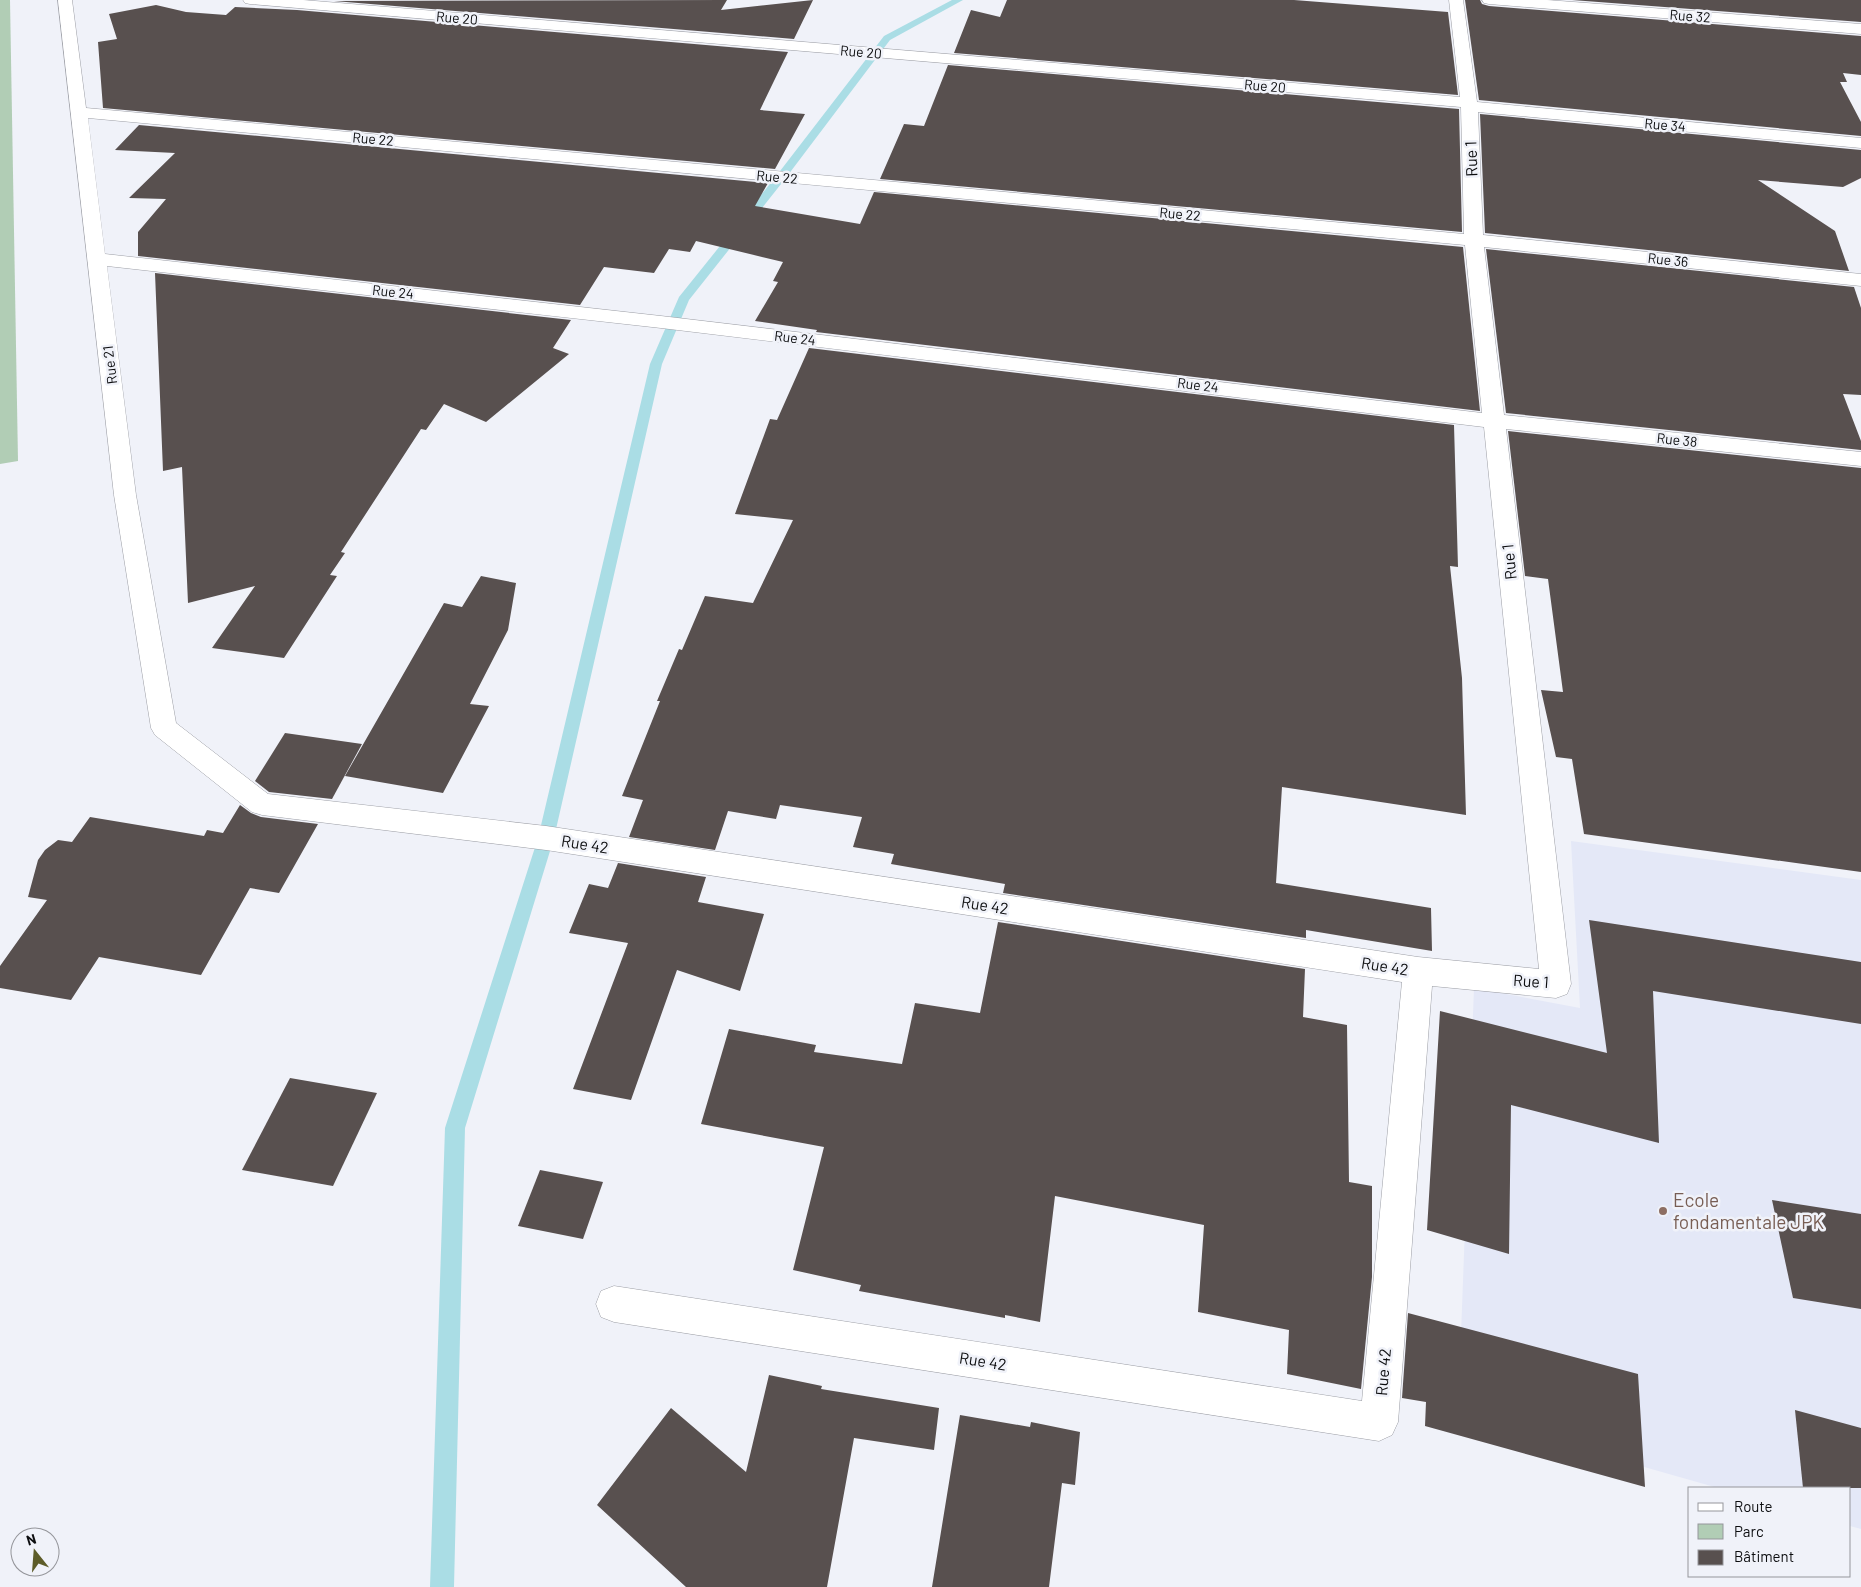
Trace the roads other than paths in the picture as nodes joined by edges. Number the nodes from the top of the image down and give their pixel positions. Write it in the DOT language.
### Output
graph roads {
  1 [pos="66,0"];
  2 [pos="250,0"];
  3 [pos="1456,0"];
  4 [pos="1489,0"];
  5 [pos="1861,29"];
  6 [pos="1470,105"];
  7 [pos="79,112"];
  8 [pos="1861,143"];
  9 [pos="1474,240"];
  10 [pos="97,259"];
  11 [pos="1861,280"];
  12 [pos="1493,421"];
  13 [pos="1861,459"];
  14 [pos="164,728"];
  15 [pos="1418,971"];
  16 [pos="614,1304"];
  1 -- 7 [label="street, Rue 21"];
  2 -- 6 [label="street, Rue 20"];
  3 -- 6 [label="street, Rue 1"];
  4 -- 5 [label="street, Rue 32"];
  6 -- 8 [label="street, Rue 34"];
  6 -- 9 [label="street, Rue 1"];
  7 -- 9 [label="street, Rue 22"];
  7 -- 10 [label="street, Rue 21"];
  9 -- 11 [label="street, Rue 36"];
  9 -- 12 [label="street, Rue 1"];
  10 -- 12 [label="street, Rue 24"];
  10 -- 14 [label="street, Rue 21"];
  12 -- 13 [label="street, Rue 38"];
  12 -- 15 [label="street, Rue 1"];
  14 -- 15 [label="street, Rue 42"];
  15 -- 16 [label="street, Rue 42"];
}
